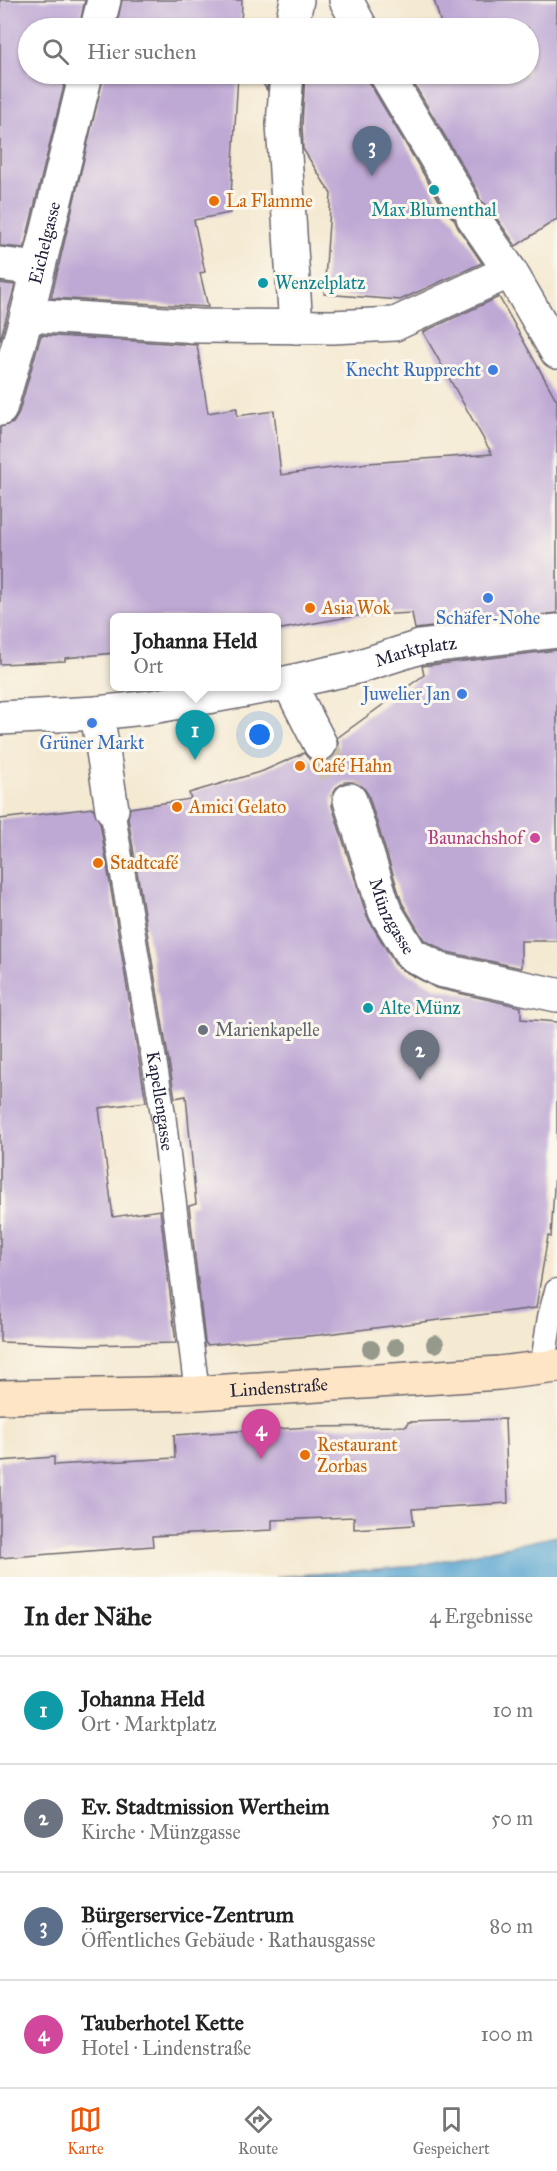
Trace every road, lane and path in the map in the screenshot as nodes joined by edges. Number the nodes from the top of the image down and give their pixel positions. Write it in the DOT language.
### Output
graph roads {
  1 [pos="104,0"];
  2 [pos="297,0"];
  3 [pos="346,0"];
  4 [pos="100,18"];
  5 [pos="293,18"];
  6 [pos="356,18"];
  7 [pos="83,84"];
  8 [pos="286,84"];
  9 [pos="392,84"];
  10 [pos="0,264"];
  11 [pos="37,269"];
  12 [pos="510,271"];
  13 [pos="27,315"];
  14 [pos="296,327"];
  15 [pos="557,352"];
  16 [pos="0,409"];
  17 [pos="557,631"];
  18 [pos="281,684"];
  19 [pos="281,689"];
  20 [pos="244,691"];
  21 [pos="97,713"];
  22 [pos="0,718"];
  23 [pos="320,744"];
  24 [pos="350,800"];
  25 [pos="112,809"];
  26 [pos="557,995"];
  27 [pos="557,1291"];
  28 [pos="550,1367"];
  29 [pos="197,1393"];
  30 [pos="0,1397"];
  1 -- 4 [label="street"];
  2 -- 5 [label="street"];
  3 -- 6 [label="street"];
  7 -- 11 [label="street, Eichelgasse"];
  8 -- 14 [label="street"];
  9 -- 12 [label="street"];
  10 -- 11 [label="street"];
  11 -- 13 [label="street, Eichelgasse"];
  12 -- 14 [label="street"];
  12 -- 15 [label="street"];
  13 -- 14 [label="street"];
  13 -- 16 [label="street, Eichelgasse"];
  17 -- 18 [label="street, Marktplatz"];
  19 -- 23 [label="street"];
  20 -- 21 [label="street, Marktplatz"];
  21 -- 22 [label="street, Marktplatz"];
  21 -- 25 [label="street"];
  24 -- 26 [label="street, Münzgasse"];
  25 -- 29 [label="lane, Kapellengasse"];
  27 -- 28 [label="lane"];
  28 -- 29 [label="main road, Lindenstraße"];
  29 -- 30 [label="main road, Lindenstraße"];
}
